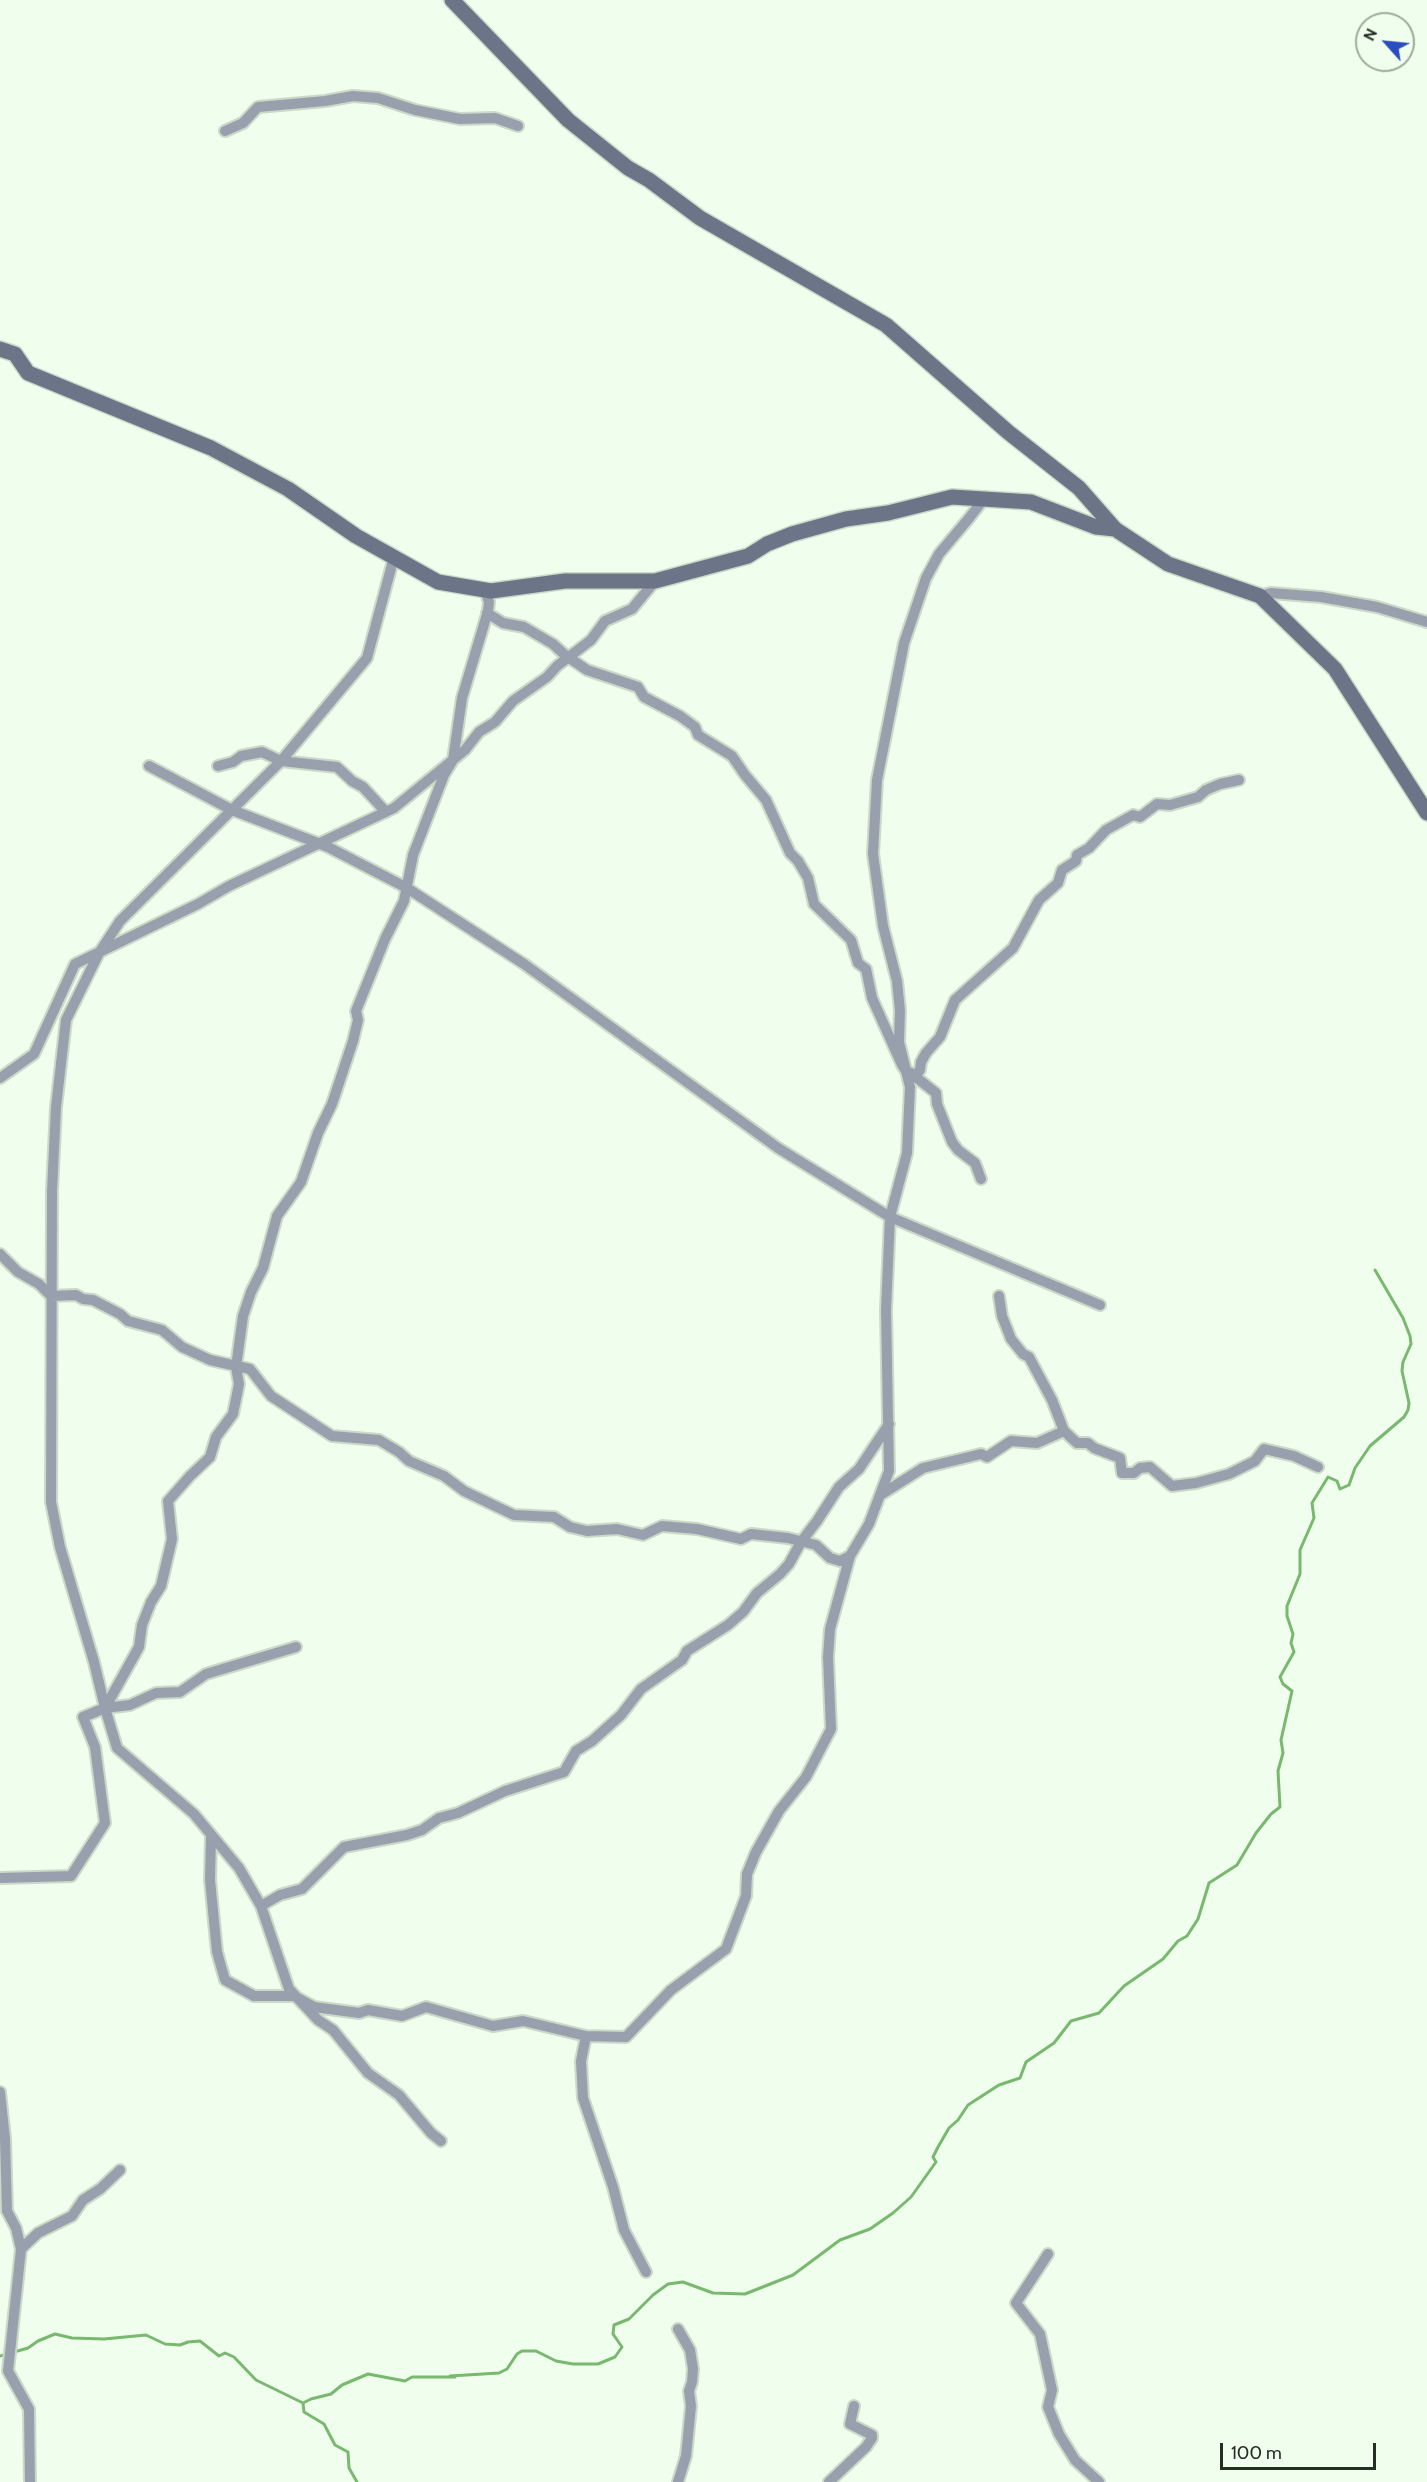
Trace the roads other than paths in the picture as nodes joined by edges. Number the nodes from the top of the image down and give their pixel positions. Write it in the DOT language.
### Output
graph roads {
  1 [pos="452,0"];
  2 [pos="518,126"];
  3 [pos="225,131"];
  4 [pos="0,349"];
  5 [pos="982,498"];
  6 [pos="1115,529"];
  7 [pos="394,557"];
  8 [pos="655,581"];
  9 [pos="485,590"];
  10 [pos="1260,596"];
  11 [pos="487,614"];
  12 [pos="1427,621"];
  13 [pos="569,657"];
  14 [pos="453,760"];
  15 [pos="281,761"];
  16 [pos="149,766"];
  17 [pos="218,766"];
  18 [pos="1239,780"];
  19 [pos="232,810"];
  20 [pos="387,812"];
  21 [pos="1427,813"];
  22 [pos="319,844"];
  23 [pos="407,888"];
  24 [pos="99,953"];
  25 [pos="911,1073"];
  26 [pos="0,1078"];
  27 [pos="981,1179"];
  28 [pos="890,1217"];
  29 [pos="0,1254"];
  30 [pos="51,1296"];
  31 [pos="999,1296"];
  32 [pos="1100,1305"];
  33 [pos="236,1367"];
  34 [pos="889,1424"];
  35 [pos="1064,1431"];
  36 [pos="1318,1467"];
  37 [pos="882,1494"];
  38 [pos="801,1542"];
  39 [pos="850,1556"];
  40 [pos="296,1647"];
  41 [pos="105,1708"];
  42 [pos="211,1834"];
  43 [pos="0,1878"];
  44 [pos="261,1906"];
  45 [pos="294,1996"];
  46 [pos="586,2036"];
  47 [pos="0,2092"];
  48 [pos="441,2141"];
  49 [pos="120,2170"];
  50 [pos="21,2249"];
  51 [pos="1048,2254"];
  52 [pos="646,2272"];
  53 [pos="678,2329"];
  54 [pos="854,2406"];
  55 [pos="30,2482"];
  56 [pos="678,2482"];
  57 [pos="829,2482"];
  58 [pos="1099,2482"];
  1 -- 6 [label="street"];
  2 -- 3 [label="street"];
  4 -- 7 [label="street"];
  5 -- 6 [label="street"];
  5 -- 8 [label="street"];
  5 -- 25 [label="street"];
  6 -- 10 [label="street"];
  7 -- 9 [label="street"];
  7 -- 15 [label="street"];
  8 -- 9 [label="street"];
  8 -- 13 [label="street"];
  9 -- 11 [label="street"];
  10 -- 12 [label="street"];
  10 -- 21 [label="street"];
  11 -- 13 [label="street"];
  11 -- 14 [label="street"];
  13 -- 14 [label="street"];
  13 -- 25 [label="street"];
  14 -- 20 [label="street"];
  14 -- 23 [label="street"];
  15 -- 17 [label="street"];
  15 -- 19 [label="street"];
  15 -- 20 [label="street"];
  16 -- 19 [label="street"];
  18 -- 25 [label="street"];
  19 -- 22 [label="street"];
  19 -- 24 [label="street"];
  20 -- 22 [label="street"];
  22 -- 23 [label="street"];
  22 -- 24 [label="street"];
  23 -- 28 [label="street"];
  23 -- 33 [label="street"];
  24 -- 26 [label="street"];
  24 -- 30 [label="street"];
  25 -- 27 [label="street"];
  25 -- 28 [label="street"];
  28 -- 32 [label="street"];
  28 -- 34 [label="street"];
  29 -- 30 [label="street"];
  30 -- 33 [label="street"];
  30 -- 41 [label="street"];
  31 -- 35 [label="street"];
  33 -- 38 [label="street"];
  33 -- 41 [label="street"];
  34 -- 37 [label="street"];
  34 -- 38 [label="street"];
  35 -- 36 [label="street"];
  35 -- 37 [label="street"];
  37 -- 39 [label="street"];
  38 -- 39 [label="street"];
  38 -- 44 [label="street"];
  39 -- 46 [label="street"];
  40 -- 41 [label="street"];
  41 -- 42 [label="street"];
  41 -- 43 [label="street"];
  42 -- 44 [label="street"];
  42 -- 45 [label="street"];
  44 -- 45 [label="street"];
  45 -- 46 [label="street"];
  45 -- 48 [label="street"];
  46 -- 52 [label="street"];
  47 -- 50 [label="street"];
  49 -- 50 [label="street"];
  50 -- 55 [label="street"];
  51 -- 58 [label="street"];
  53 -- 56 [label="street"];
  54 -- 57 [label="street"];
}
